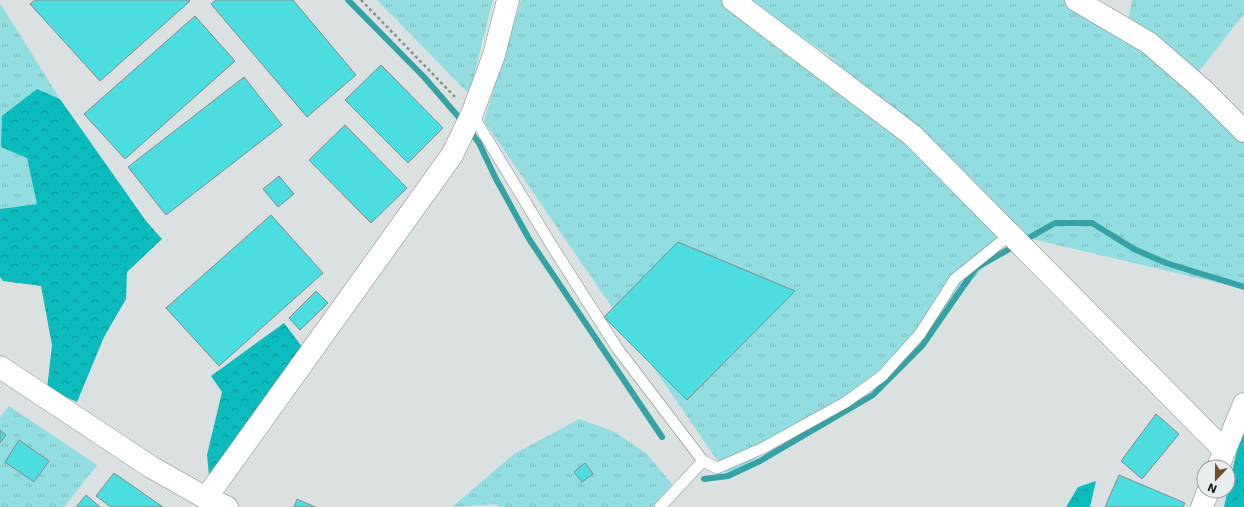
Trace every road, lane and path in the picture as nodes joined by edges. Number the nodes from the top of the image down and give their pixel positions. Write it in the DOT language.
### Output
graph roads {
  1 [pos="362,0"];
  2 [pos="508,0"];
  3 [pos="733,0"];
  4 [pos="1076,0"];
  5 [pos="470,117"];
  6 [pos="1244,131"];
  7 [pos="1017,240"];
  8 [pos="0,367"];
  9 [pos="1244,404"];
  10 [pos="1222,459"];
  11 [pos="703,461"];
  12 [pos="206,498"];
  13 [pos="227,507"];
  14 [pos="660,507"];
  1 -- 5 [label="path"];
  2 -- 5 [label="street"];
  3 -- 7 [label="street"];
  4 -- 6 [label="street"];
  5 -- 11 [label="lane"];
  5 -- 12 [label="street"];
  7 -- 10 [label="street"];
  7 -- 11 [label="lane"];
  8 -- 12 [label="street"];
  9 -- 10 [label="street"];
  11 -- 14 [label="lane"];
  12 -- 13 [label="street"];
}
